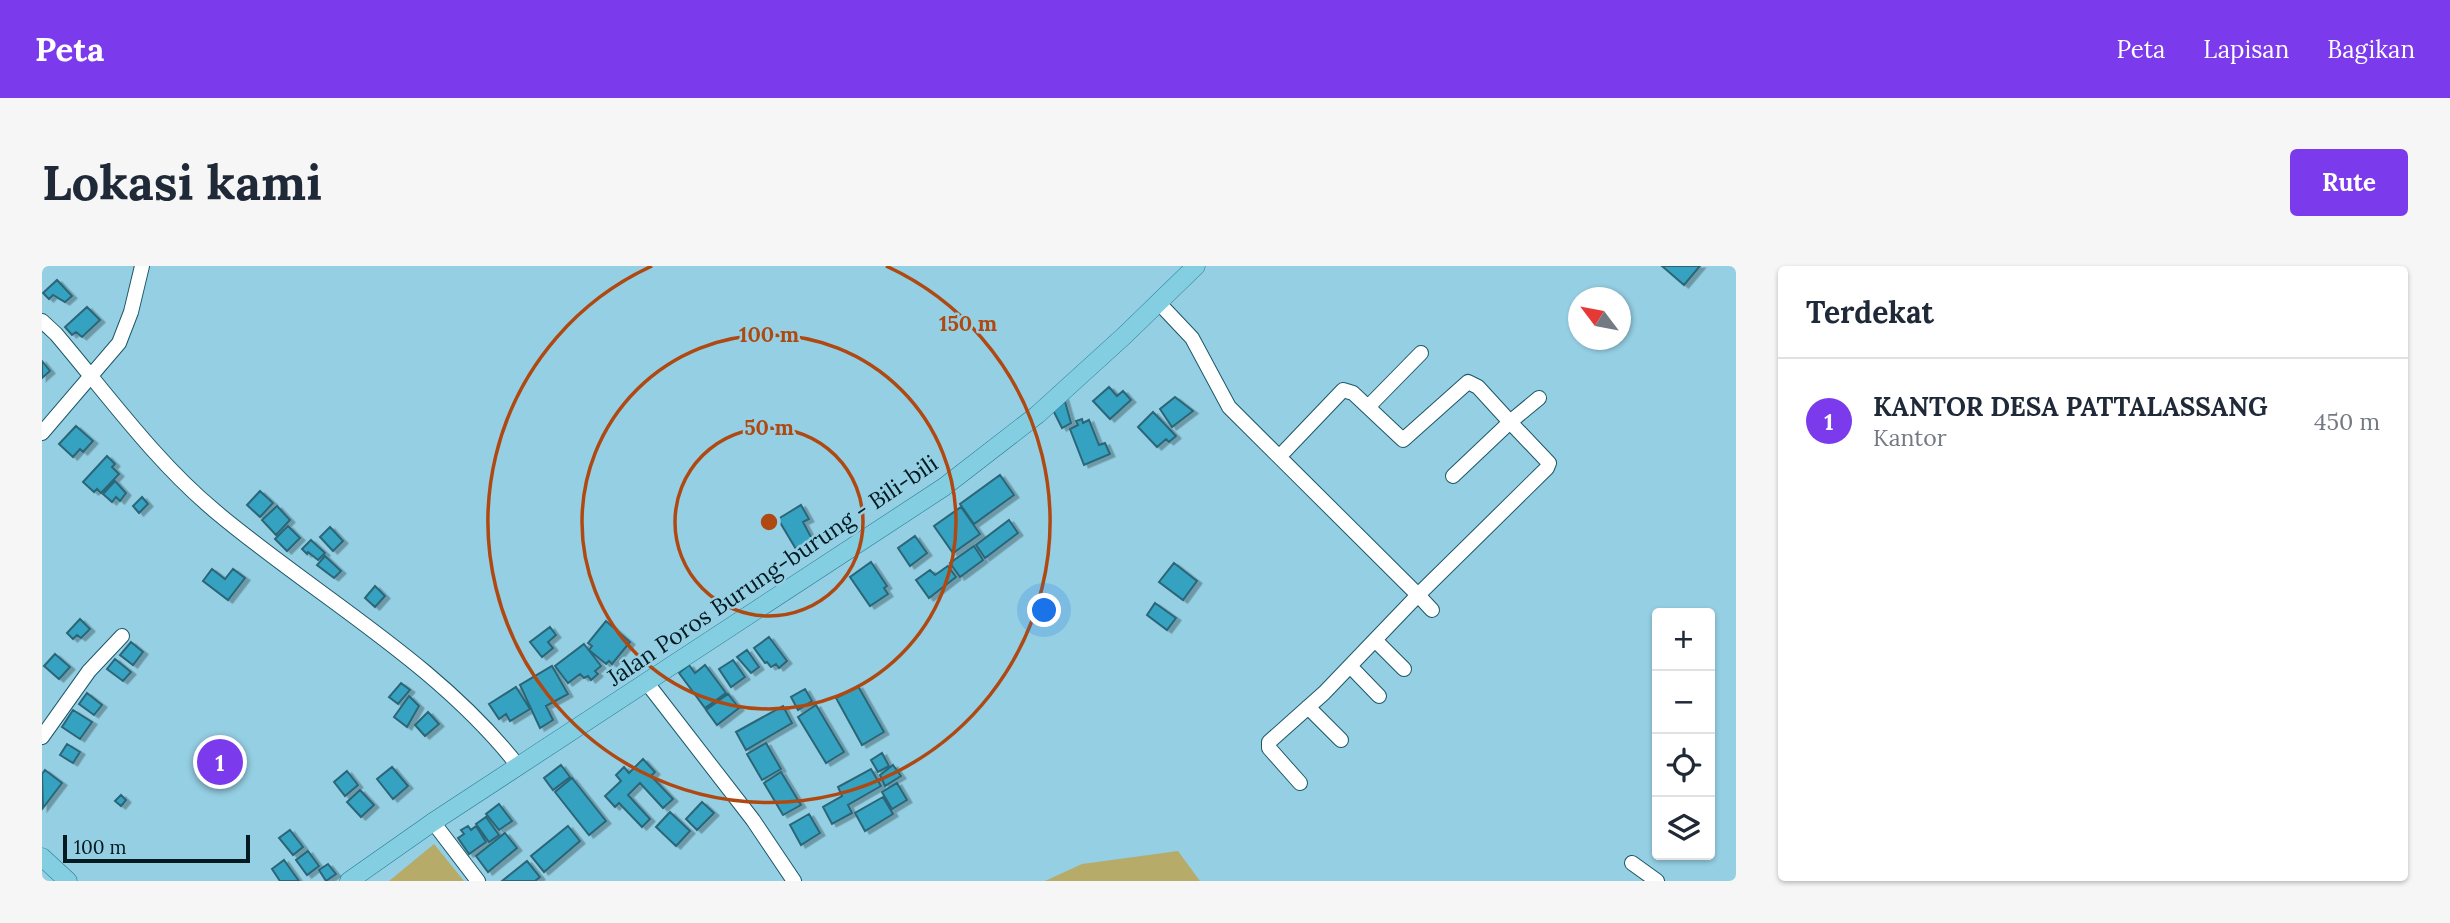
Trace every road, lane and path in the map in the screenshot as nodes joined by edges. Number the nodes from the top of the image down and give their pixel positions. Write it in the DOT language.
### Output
graph roads {
  1 [pos="142,266"];
  2 [pos="1196,266"];
  3 [pos="1158,302"];
  4 [pos="42,321"];
  5 [pos="1421,353"];
  6 [pos="92,376"];
  7 [pos="1539,398"];
  8 [pos="1368,407"];
  9 [pos="1510,422"];
  10 [pos="42,433"];
  11 [pos="1280,456"];
  12 [pos="1453,476"];
  13 [pos="1418,595"];
  14 [pos="1432,610"];
  15 [pos="122,636"];
  16 [pos="1375,640"];
  17 [pos="1350,666"];
  18 [pos="1404,669"];
  19 [pos="647,683"];
  20 [pos="1379,696"];
  21 [pos="1308,707"];
  22 [pos="42,737"];
  23 [pos="1341,740"];
  24 [pos="519,766"];
  25 [pos="1300,783"];
  26 [pos="433,822"];
  27 [pos="42,857"];
  28 [pos="1632,863"];
  29 [pos="68,881"];
  30 [pos="349,881"];
  31 [pos="478,881"];
  32 [pos="794,881"];
  33 [pos="1657,881"];
  1 -- 6 [label="street"];
  2 -- 3 [label="main road, Jalan Poros Burung-burung - Bili-bili"];
  3 -- 11 [label="street"];
  3 -- 19 [label="main road, Jalan Poros Burung-burung - Bili-bili"];
  4 -- 6 [label="street"];
  5 -- 8 [label="street"];
  6 -- 10 [label="street"];
  6 -- 24 [label="street"];
  7 -- 9 [label="street"];
  8 -- 9 [label="street"];
  8 -- 11 [label="street"];
  9 -- 12 [label="street"];
  9 -- 13 [label="street"];
  11 -- 13 [label="street"];
  13 -- 14 [label="street"];
  13 -- 16 [label="street"];
  15 -- 22 [label="street"];
  16 -- 17 [label="street"];
  16 -- 18 [label="street"];
  17 -- 20 [label="street"];
  17 -- 21 [label="street"];
  19 -- 24 [label="main road, Jalan Poros Burung-burung - Bili-bili"];
  19 -- 32 [label="street"];
  21 -- 23 [label="street"];
  21 -- 25 [label="street"];
  24 -- 26 [label="main road, Jalan Poros Burung-burung - Bili-bili"];
  26 -- 30 [label="main road, Jalan Poros Burung-burung - Bili-bili"];
  26 -- 31 [label="street"];
  27 -- 29 [label="main road"];
  28 -- 33 [label="street"];
}
